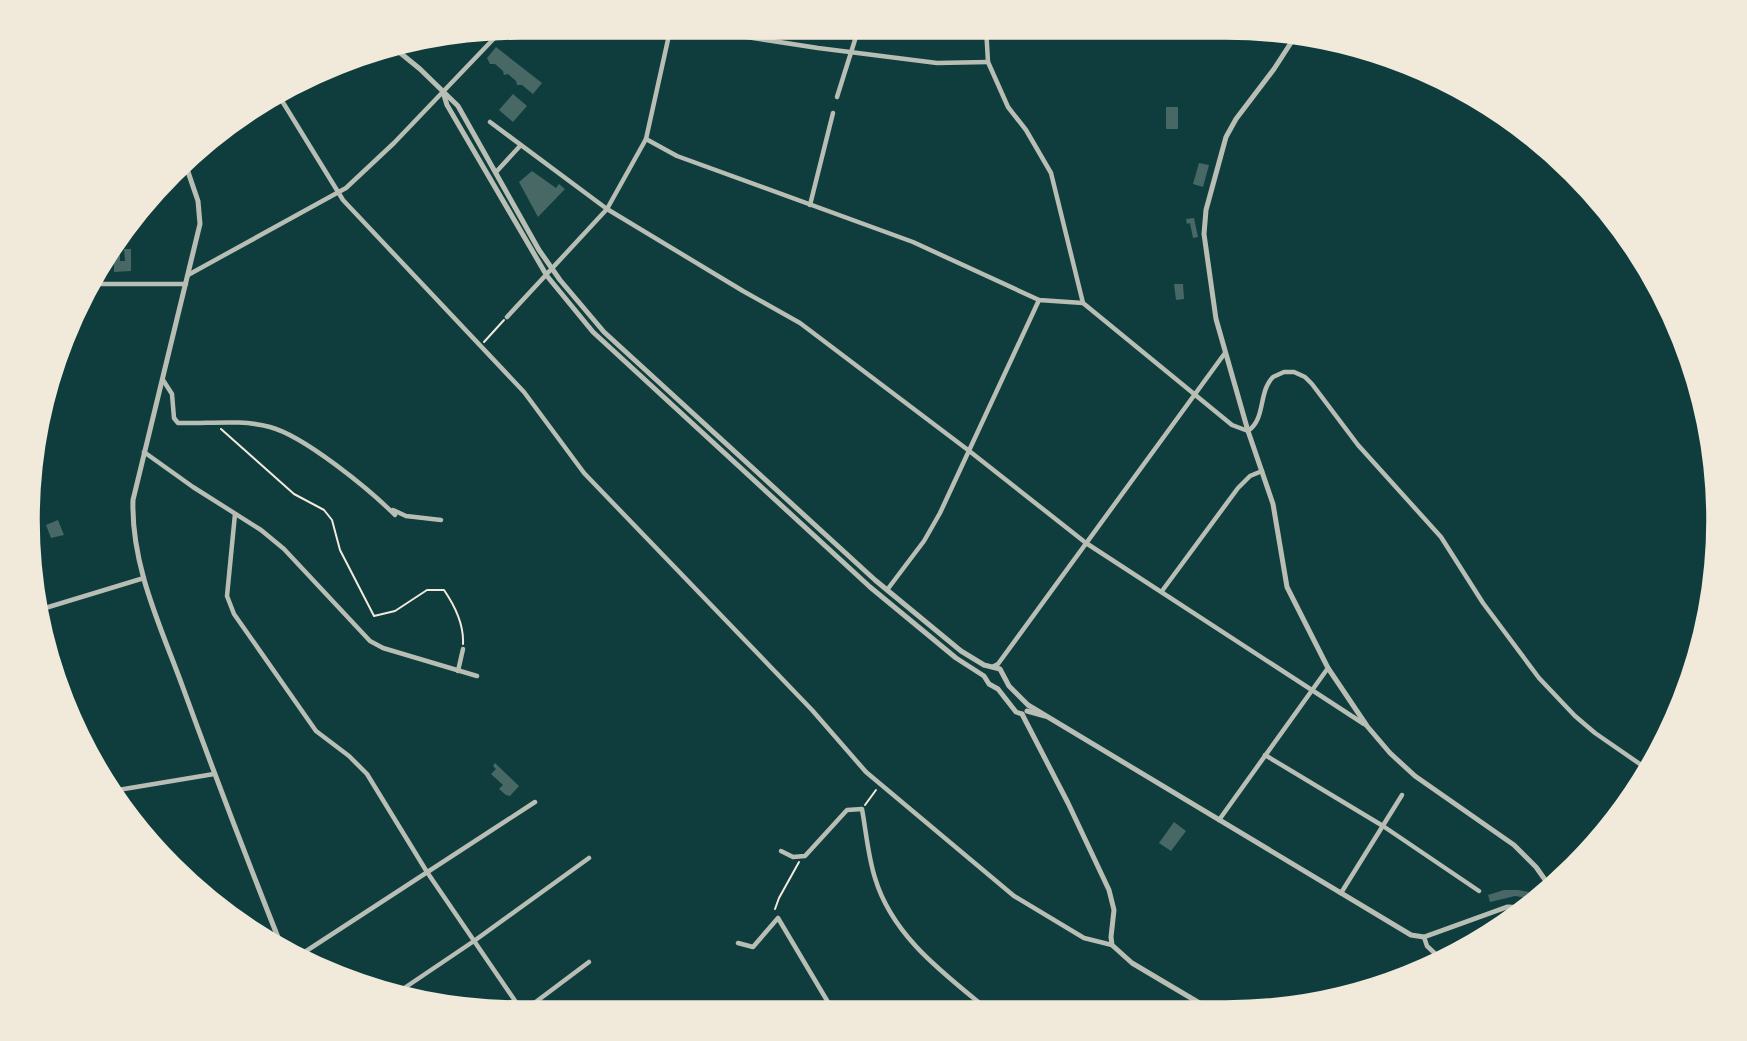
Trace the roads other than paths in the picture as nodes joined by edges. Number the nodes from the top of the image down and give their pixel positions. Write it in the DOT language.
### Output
graph roads {
  1 [pos="670,38"];
  2 [pos="752,38"];
  3 [pos="855,38"];
  4 [pos="987,38"];
  5 [pos="493,40"];
  6 [pos="1291,43"];
  7 [pos="850,53"];
  8 [pos="401,54"];
  9 [pos="988,62"];
  10 [pos="443,92"];
  11 [pos="837,97"];
  12 [pos="282,101"];
  13 [pos="833,113"];
  14 [pos="490,122"];
  15 [pos="646,139"];
  16 [pos="520,146"];
  17 [pos="497,171"];
  18 [pos="188,172"];
  19 [pos="507,191"];
  20 [pos="339,194"];
  21 [pos="500,195"];
  22 [pos="810,205"];
  23 [pos="607,209"];
  24 [pos="552,269"];
  25 [pos="188,275"];
  26 [pos="547,276"];
  27 [pos="100,284"];
  28 [pos="186,284"];
  29 [pos="1038,300"];
  30 [pos="1083,303"];
  31 [pos="507,317"];
  32 [pos="1225,353"];
  33 [pos="163,380"];
  34 [pos="1194,395"];
  35 [pos="1248,431"];
  36 [pos="968,450"];
  37 [pos="144,452"];
  38 [pos="1262,471"];
  39 [pos="388,508"];
  40 [pos="235,514"];
  41 [pos="395,514"];
  42 [pos="441,520"];
  43 [pos="1086,543"];
  44 [pos="144,578"];
  45 [pos="887,590"];
  46 [pos="1162,591"];
  47 [pos="881,596"];
  48 [pos="47,609"];
  49 [pos="463,649"];
  50 [pos="1005,654"];
  51 [pos="992,667"];
  52 [pos="1328,668"];
  53 [pos="458,671"];
  54 [pos="1002,671"];
  55 [pos="477,676"];
  56 [pos="984,676"];
  57 [pos="1312,691"];
  58 [pos="1026,711"];
  59 [pos="1367,726"];
  60 [pos="1265,755"];
  61 [pos="1642,765"];
  62 [pos="214,774"];
  63 [pos="121,789"];
  64 [pos="1402,795"];
  65 [pos="535,802"];
  66 [pos="1219,820"];
  67 [pos="1383,826"];
  68 [pos="781,851"];
  69 [pos="589,858"];
  70 [pos="427,872"];
  71 [pos="1546,881"];
  72 [pos="1479,891"];
  73 [pos="1341,893"];
  74 [pos="1514,907"];
  75 [pos="278,937"];
  76 [pos="1424,937"];
  77 [pos="474,941"];
  78 [pos="738,943"];
  79 [pos="1112,945"];
  80 [pos="305,952"];
  81 [pos="1436,955"];
  82 [pos="589,962"];
  83 [pos="404,988"];
  84 [pos="515,1002"];
  85 [pos="536,1002"];
  86 [pos="828,1002"];
  87 [pos="979,1002"];
  88 [pos="1198,1002"];
  1 -- 15 [label="street"];
  2 -- 7 [label="street"];
  3 -- 7 [label="street"];
  4 -- 9 [label="street"];
  5 -- 10 [label="street"];
  6 -- 32 [label="street"];
  7 -- 9 [label="street"];
  7 -- 11 [label="street"];
  8 -- 10 [label="street"];
  9 -- 30 [label="street"];
  10 -- 17 [label="street"];
  10 -- 20 [label="street"];
  10 -- 21 [label="street"];
  12 -- 20 [label="street"];
  13 -- 22 [label="street"];
  14 -- 16 [label="street"];
  15 -- 22 [label="street"];
  15 -- 23 [label="street"];
  16 -- 17 [label="street"];
  16 -- 23 [label="street"];
  17 -- 19 [label="street"];
  18 -- 25 [label="street"];
  19 -- 21 [label="street"];
  19 -- 24 [label="street"];
  20 -- 25 [label="street"];
  20 -- 79 [label="street"];
  21 -- 26 [label="street"];
  22 -- 29 [label="street"];
  23 -- 24 [label="street"];
  23 -- 36 [label="street"];
  24 -- 26 [label="street"];
  24 -- 45 [label="street"];
  25 -- 28 [label="street"];
  26 -- 31 [label="street"];
  26 -- 47 [label="street"];
  27 -- 28 [label="street"];
  28 -- 33 [label="street"];
  29 -- 30 [label="street"];
  29 -- 36 [label="street"];
  30 -- 34 [label="street"];
  32 -- 34 [label="street"];
  32 -- 35 [label="street"];
  33 -- 37 [label="street"];
  33 -- 39 [label="street"];
  34 -- 35 [label="street"];
  34 -- 43 [label="street"];
  35 -- 38 [label="street"];
  35 -- 61 [label="street"];
  36 -- 43 [label="street"];
  36 -- 45 [label="street"];
  37 -- 40 [label="street"];
  37 -- 44 [label="street"];
  38 -- 46 [label="street"];
  38 -- 52 [label="street"];
  39 -- 41 [label="street"];
  39 -- 42 [label="street"];
  40 -- 53 [label="street"];
  40 -- 70 [label="street"];
  43 -- 46 [label="street"];
  43 -- 50 [label="street"];
  44 -- 48 [label="street"];
  44 -- 62 [label="street"];
  45 -- 47 [label="street"];
  45 -- 51 [label="street"];
  46 -- 57 [label="street"];
  47 -- 56 [label="street"];
  49 -- 53 [label="street"];
  50 -- 51 [label="street"];
  50 -- 54 [label="street"];
  51 -- 54 [label="street"];
  51 -- 56 [label="street"];
  52 -- 57 [label="street"];
  52 -- 59 [label="street"];
  53 -- 55 [label="street"];
  54 -- 58 [label="street"];
  56 -- 58 [label="street"];
  57 -- 59 [label="street"];
  57 -- 60 [label="street"];
  58 -- 66 [label="street"];
  58 -- 79 [label="street"];
  59 -- 71 [label="street"];
  60 -- 66 [label="street"];
  60 -- 67 [label="street"];
  62 -- 63 [label="street"];
  62 -- 75 [label="street"];
  64 -- 67 [label="street"];
  65 -- 70 [label="street"];
  66 -- 73 [label="street"];
  67 -- 72 [label="street"];
  67 -- 73 [label="street"];
  68 -- 87 [label="street"];
  69 -- 77 [label="street"];
  70 -- 77 [label="street"];
  70 -- 80 [label="street"];
  73 -- 76 [label="street"];
  74 -- 76 [label="street"];
  76 -- 81 [label="street"];
  77 -- 83 [label="street"];
  77 -- 84 [label="street"];
  78 -- 86 [label="street"];
  79 -- 88 [label="street"];
  82 -- 85 [label="street"];
}
